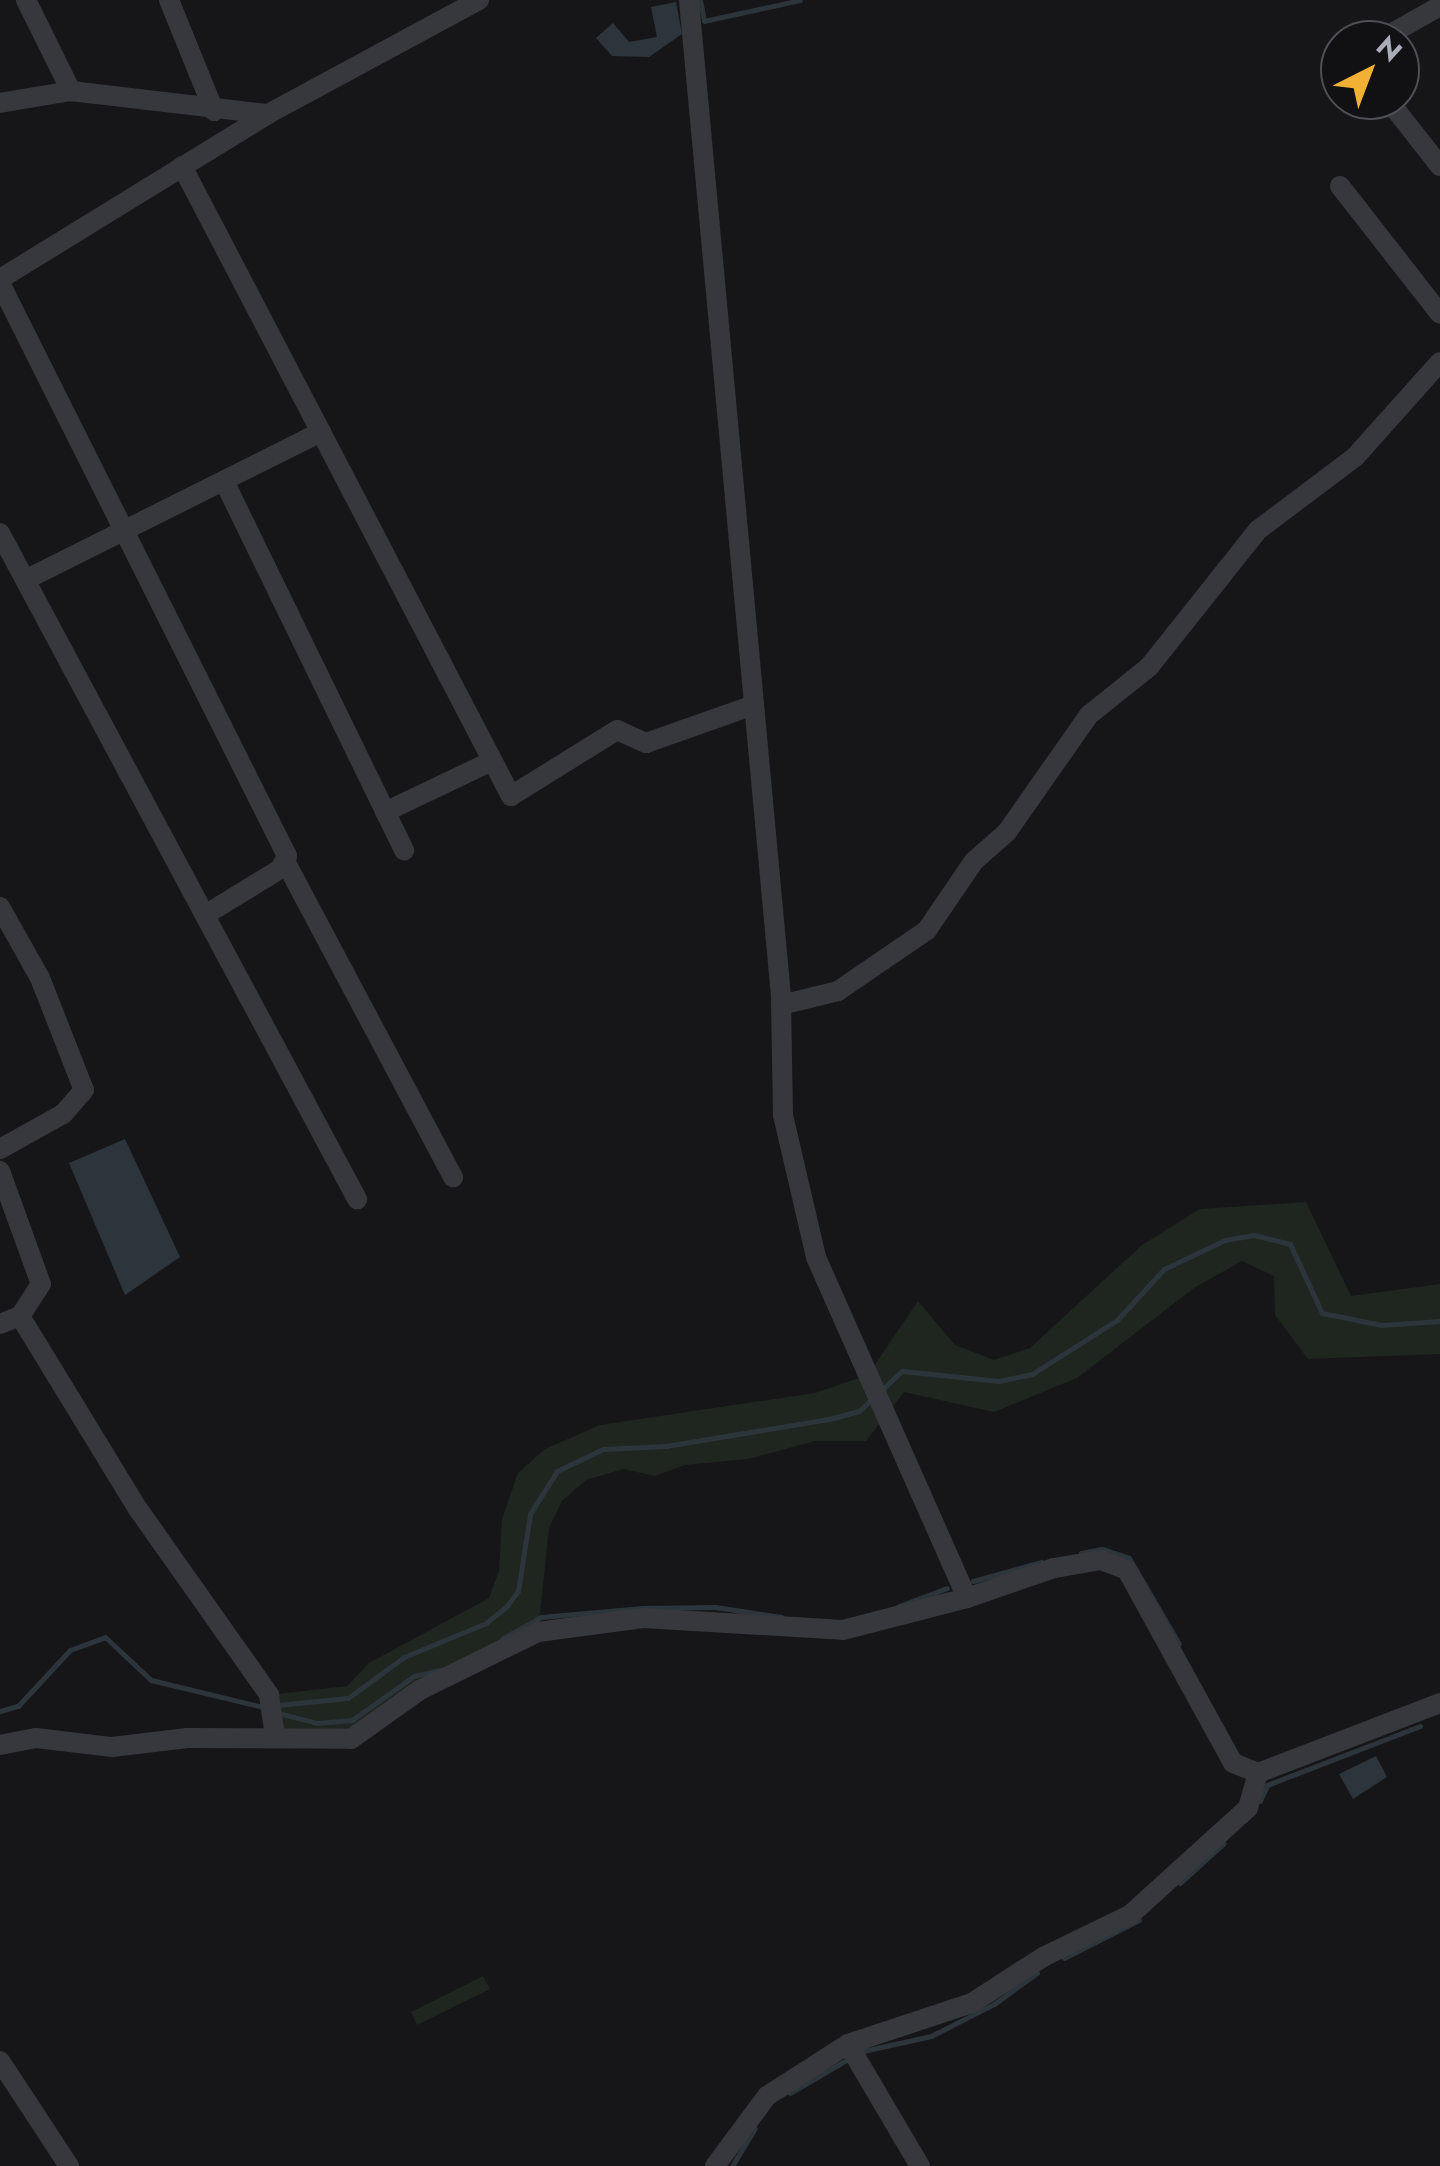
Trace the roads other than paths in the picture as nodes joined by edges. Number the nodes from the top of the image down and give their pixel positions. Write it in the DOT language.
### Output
graph roads {
  1 [pos="26,0"];
  2 [pos="169,0"];
  3 [pos="479,0"];
  4 [pos="689,0"];
  5 [pos="1440,6"];
  6 [pos="1415,20"];
  7 [pos="71,91"];
  8 [pos="0,103"];
  9 [pos="214,111"];
  10 [pos="268,114"];
  11 [pos="1404,120"];
  12 [pos="182,166"];
  13 [pos="1440,166"];
  14 [pos="1340,186"];
  15 [pos="0,281"];
  16 [pos="1440,314"];
  17 [pos="1440,362"];
  18 [pos="321,432"];
  19 [pos="224,481"];
  20 [pos="126,530"];
  21 [pos="0,532"];
  22 [pos="28,579"];
  23 [pos="754,705"];
  24 [pos="492,760"];
  25 [pos="385,812"];
  26 [pos="404,850"];
  27 [pos="286,863"];
  28 [pos="0,906"];
  29 [pos="205,915"];
  30 [pos="782,1005"];
  31 [pos="0,1149"];
  32 [pos="0,1171"];
  33 [pos="454,1177"];
  34 [pos="357,1199"];
  35 [pos="20,1316"];
  36 [pos="0,1324"];
  37 [pos="966,1598"];
  38 [pos="1440,1703"];
  39 [pos="275,1736"];
  40 [pos="0,1745"];
  41 [pos="1258,1773"];
  42 [pos="848,2044"];
  43 [pos="0,2061"];
  44 [pos="69,2166"];
  45 [pos="715,2166"];
  46 [pos="920,2166"];
  1 -- 7 [label="street"];
  2 -- 9 [label="street"];
  3 -- 10 [label="street"];
  4 -- 23 [label="street"];
  5 -- 6 [label="street"];
  7 -- 8 [label="street"];
  7 -- 9 [label="street"];
  9 -- 10 [label="street"];
  10 -- 12 [label="street"];
  11 -- 13 [label="street"];
  12 -- 15 [label="street"];
  12 -- 18 [label="street"];
  14 -- 16 [label="street"];
  15 -- 20 [label="street"];
  17 -- 30 [label="street"];
  18 -- 19 [label="street"];
  18 -- 24 [label="street"];
  19 -- 20 [label="street"];
  19 -- 25 [label="street"];
  20 -- 22 [label="street"];
  20 -- 27 [label="street"];
  21 -- 22 [label="street"];
  22 -- 29 [label="street"];
  23 -- 24 [label="street"];
  23 -- 30 [label="street"];
  24 -- 25 [label="street"];
  25 -- 26 [label="street"];
  27 -- 29 [label="street"];
  27 -- 33 [label="street"];
  28 -- 31 [label="street"];
  29 -- 34 [label="street"];
  30 -- 37 [label="street"];
  32 -- 35 [label="street"];
  35 -- 36 [label="street"];
  35 -- 39 [label="street"];
  37 -- 39 [label="street"];
  37 -- 41 [label="street"];
  38 -- 41 [label="street"];
  39 -- 40 [label="street"];
  41 -- 42 [label="street"];
  42 -- 45 [label="street"];
  42 -- 46 [label="street"];
  43 -- 44 [label="street"];
}
